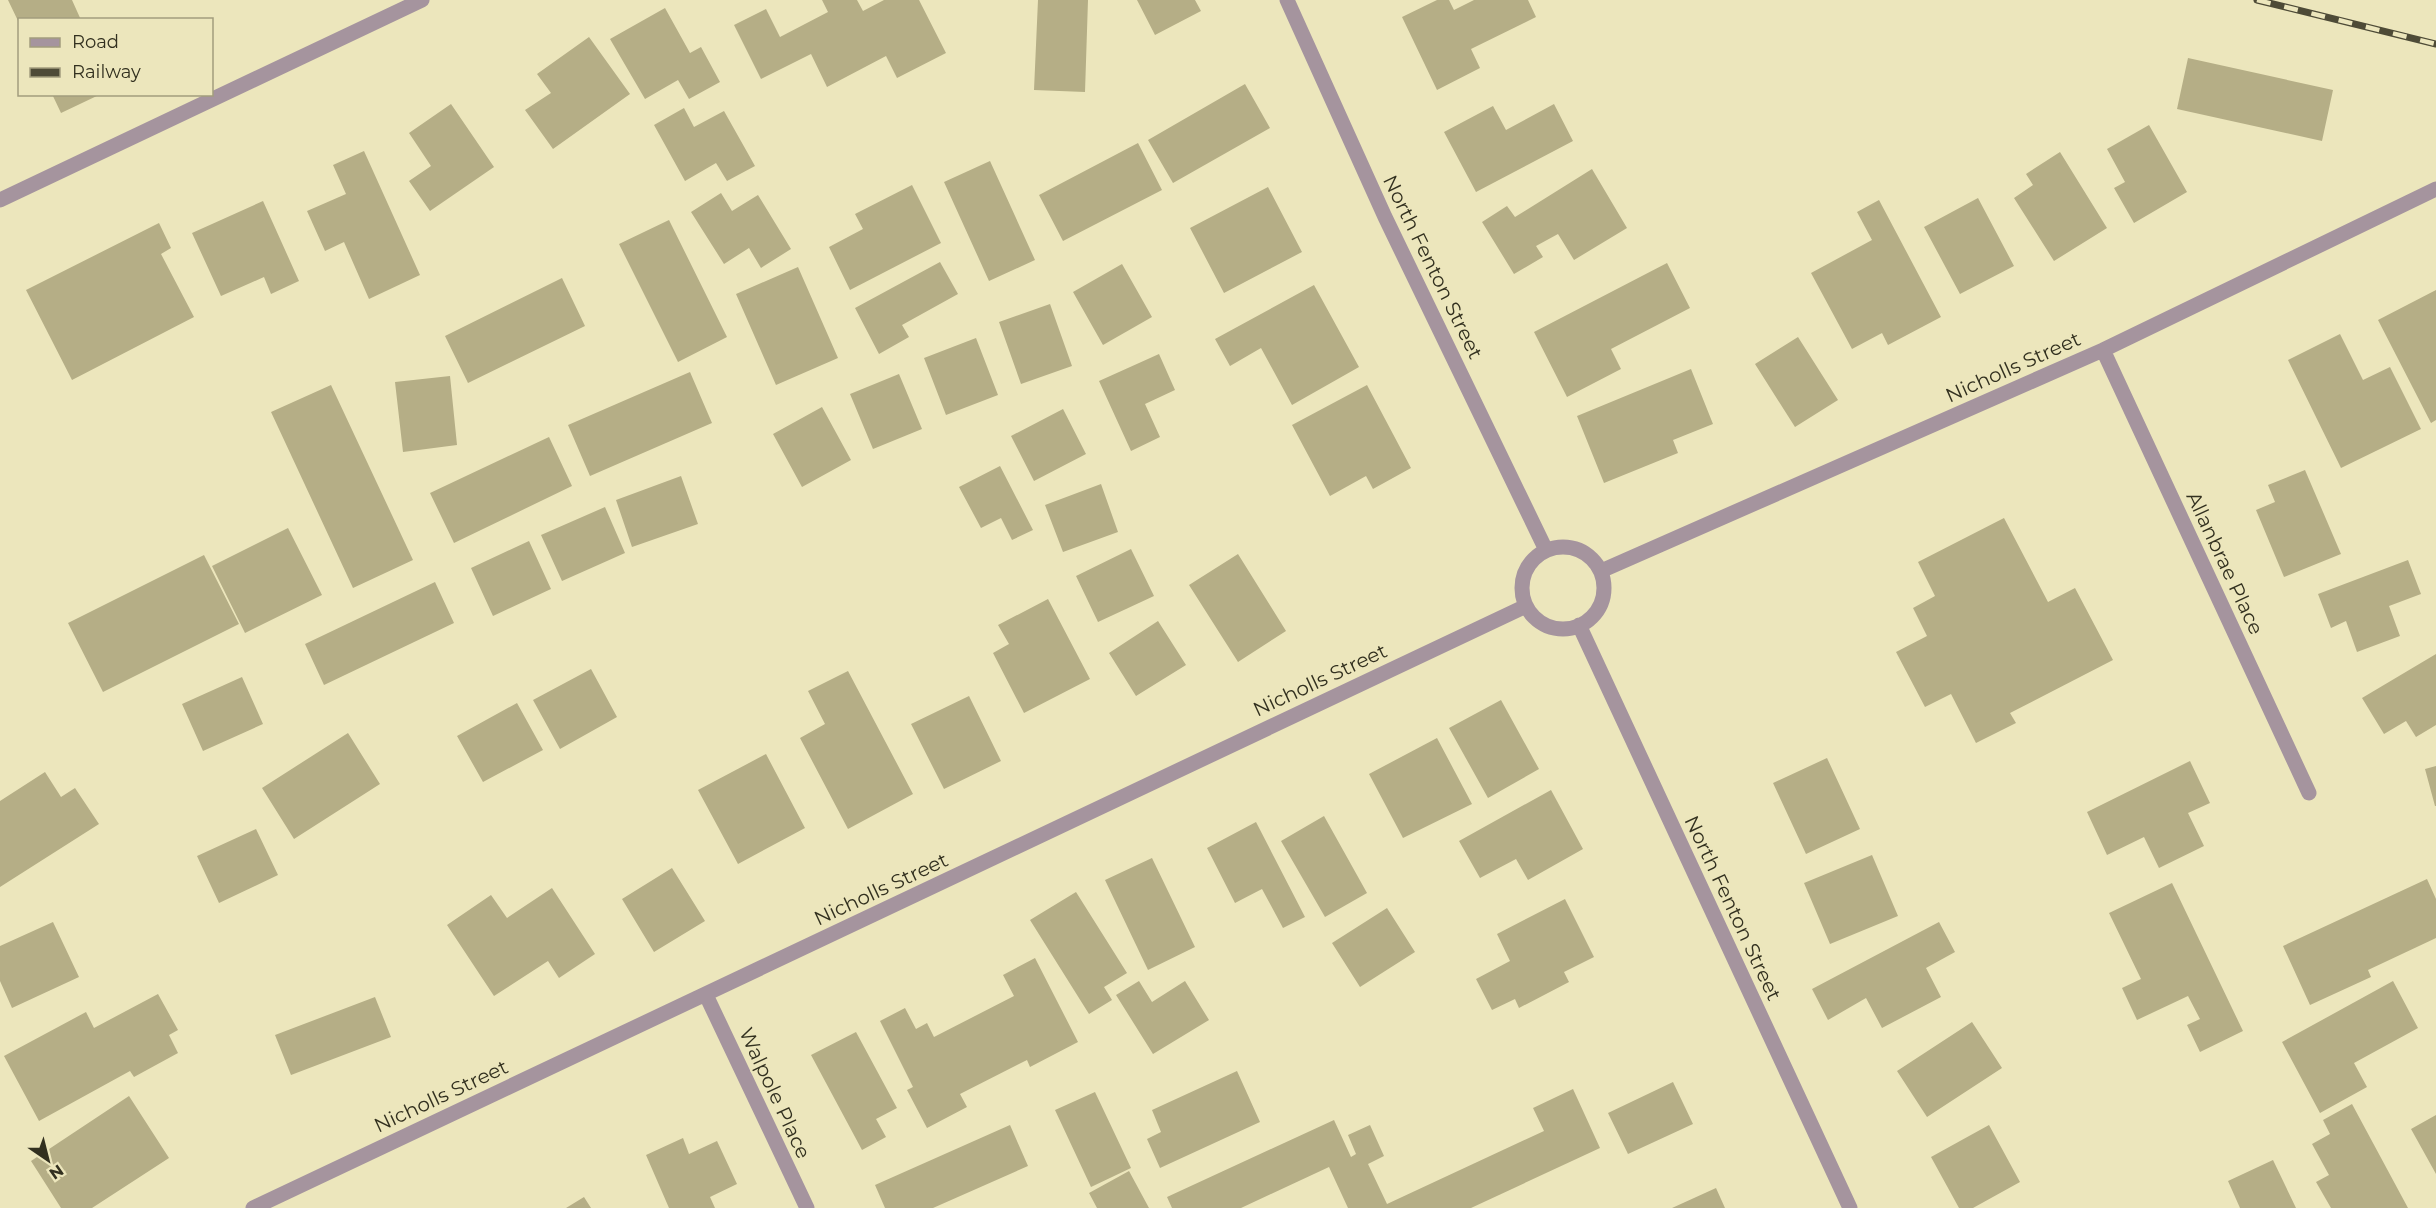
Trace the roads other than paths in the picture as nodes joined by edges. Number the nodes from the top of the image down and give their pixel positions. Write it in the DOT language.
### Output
graph roads {
  1 [pos="422,0"];
  2 [pos="1287,0"];
  3 [pos="2436,189"];
  4 [pos="0,200"];
  5 [pos="2103,350"];
  6 [pos="1546,550"];
  7 [pos="1600,571"];
  8 [pos="1526,606"];
  9 [pos="1578,625"];
  10 [pos="2309,793"];
  11 [pos="706,995"];
  12 [pos="253,1208"];
  13 [pos="807,1208"];
  14 [pos="1850,1208"];
  1 -- 4 [label="street"];
  2 -- 6 [label="street, North Fenton Street"];
  3 -- 5 [label="street, Nicholls Street"];
  5 -- 7 [label="street, Nicholls Street"];
  5 -- 10 [label="street, Allanbrae Place"];
  6 -- 7 [label="street"];
  6 -- 8 [label="street"];
  7 -- 9 [label="street"];
  8 -- 9 [label="street"];
  8 -- 11 [label="street, Nicholls Street"];
  9 -- 14 [label="street, North Fenton Street"];
  11 -- 12 [label="street, Nicholls Street"];
  11 -- 13 [label="street, Walpole Place"];
}
